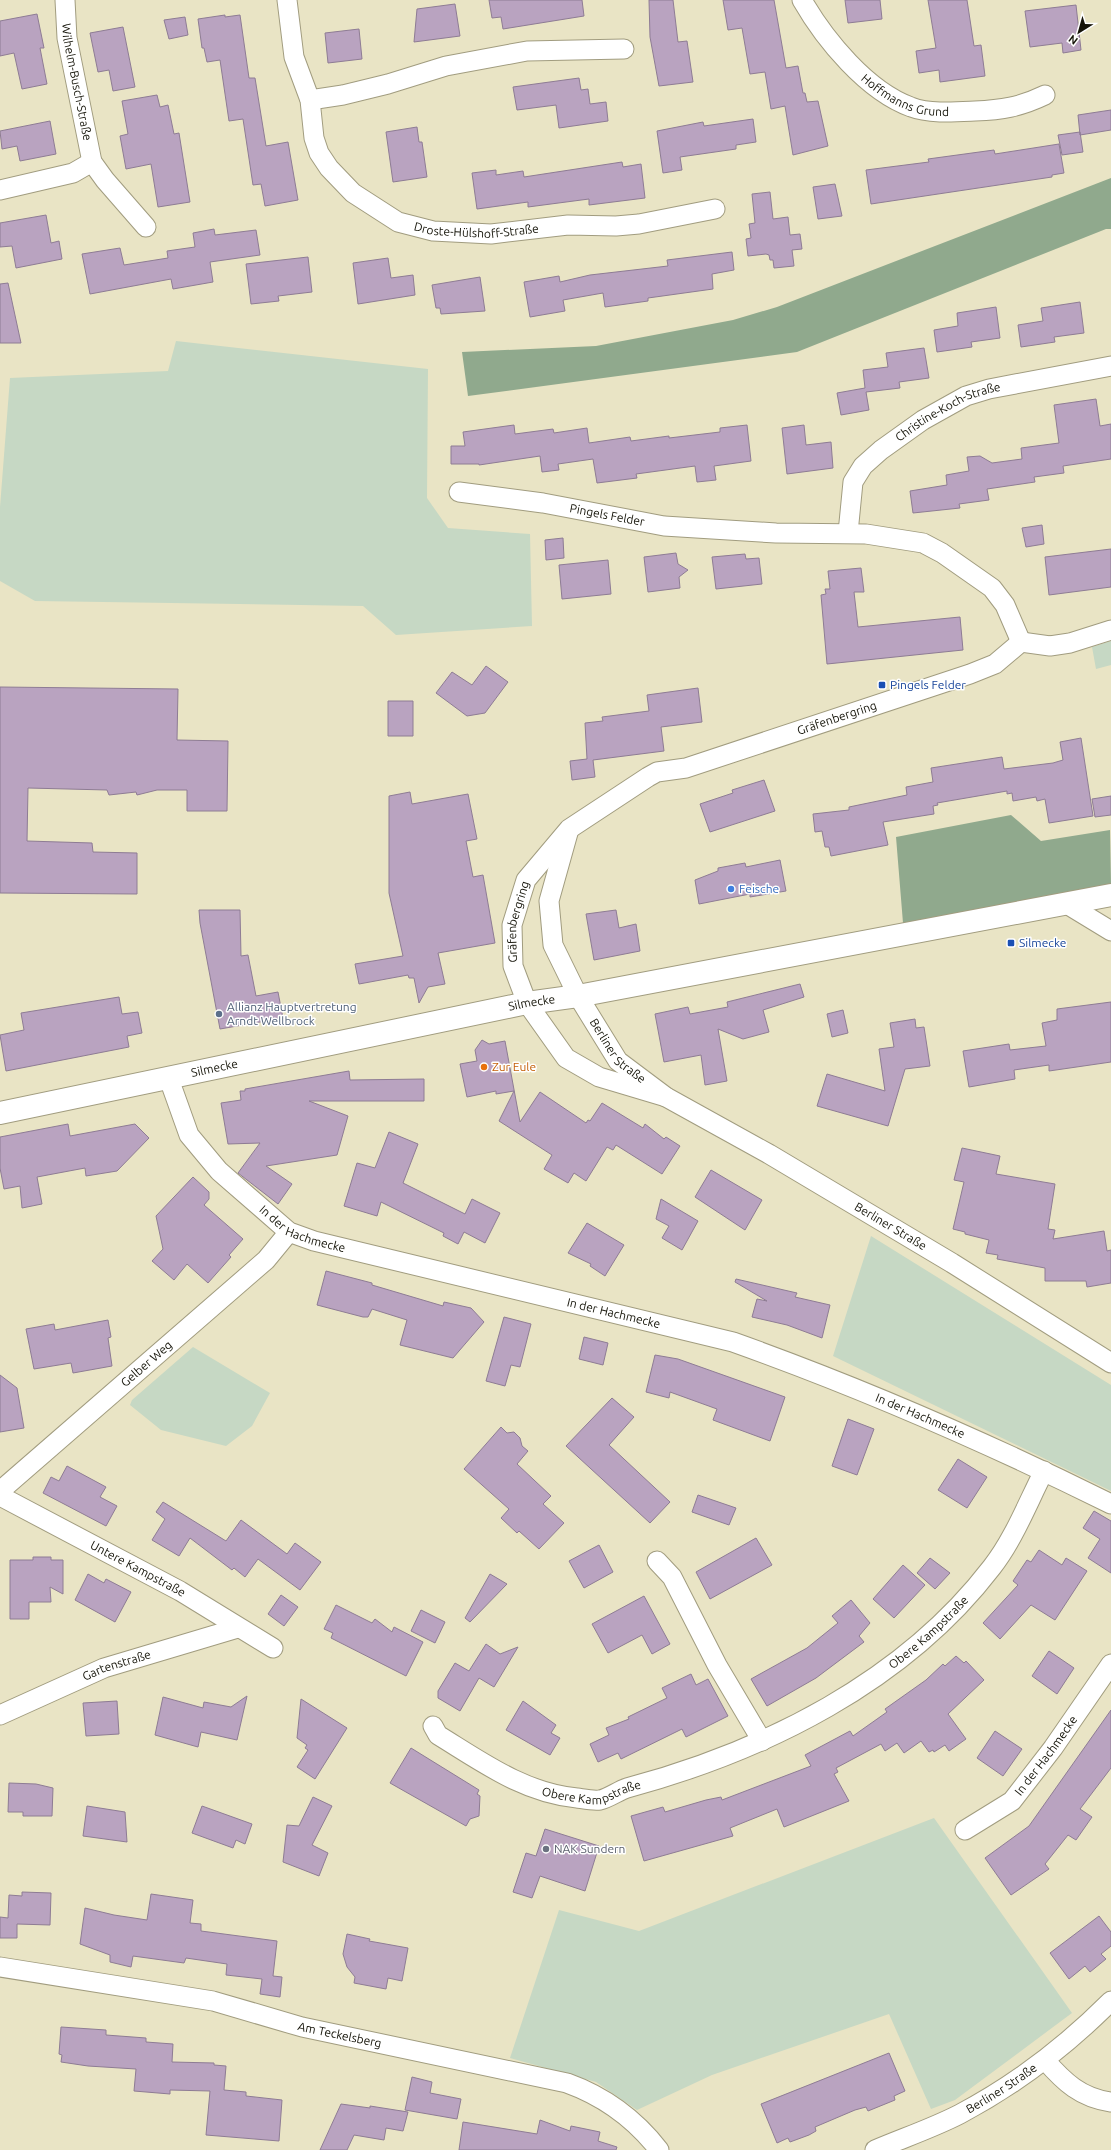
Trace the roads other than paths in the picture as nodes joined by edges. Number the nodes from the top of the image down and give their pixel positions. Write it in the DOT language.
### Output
graph roads {
  1 [pos="65,0"];
  2 [pos="287,0"];
  3 [pos="802,0"];
  4 [pos="624,49"];
  5 [pos="1045,95"];
  6 [pos="310,100"];
  7 [pos="92,162"];
  8 [pos="0,190"];
  9 [pos="715,209"];
  10 [pos="146,227"];
  11 [pos="1111,366"];
  12 [pos="459,492"];
  13 [pos="848,533"];
  14 [pos="1111,630"];
  15 [pos="1021,642"];
  16 [pos="569,829"];
  17 [pos="1111,895"];
  18 [pos="1065,903"];
  19 [pos="1111,931"];
  20 [pos="578,996"];
  21 [pos="527,1003"];
  22 [pos="169,1079"];
  23 [pos="666,1098"];
  24 [pos="0,1113"];
  25 [pos="289,1232"];
  26 [pos="1111,1363"];
  27 [pos="1044,1471"];
  28 [pos="0,1491"];
  29 [pos="0,1496"];
  30 [pos="1111,1504"];
  31 [pos="657,1561"];
  32 [pos="238,1628"];
  33 [pos="273,1648"];
  34 [pos="1111,1664"];
  35 [pos="0,1715"];
  36 [pos="434,1726"];
  37 [pos="762,1742"];
  38 [pos="965,1830"];
  39 [pos="0,1967"];
  40 [pos="1111,2001"];
  41 [pos="1045,2060"];
  42 [pos="1111,2102"];
  43 [pos="658,2150"];
  44 [pos="875,2150"];
  1 -- 7 [label="street, Wilhelm-Busch-Straße"];
  2 -- 6 [label="street, Droste-Hülshoff-Straße"];
  3 -- 5 [label="street, Hoffmanns Grund"];
  4 -- 6 [label="street"];
  6 -- 9 [label="street, Droste-Hülshoff-Straße"];
  7 -- 8 [label="street"];
  7 -- 10 [label="street, Wilhelm-Busch-Straße"];
  11 -- 13 [label="street, Christine-Koch-Straße"];
  12 -- 13 [label="street, Pingels Felder"];
  13 -- 15 [label="street, Pingels Felder"];
  14 -- 15 [label="street"];
  15 -- 16 [label="street, Gräfenbergring"];
  16 -- 20 [label="street, Gräfenbergring"];
  16 -- 21 [label="street, Gräfenbergring"];
  17 -- 18 [label="main road, Silmecke"];
  18 -- 19 [label="street"];
  18 -- 20 [label="main road, Silmecke"];
  20 -- 21 [label="main road, Silmecke"];
  20 -- 23 [label="street, Berliner Straße"];
  21 -- 22 [label="main road, Silmecke"];
  21 -- 23 [label="street, Berliner Straße"];
  22 -- 24 [label="main road, Silmecke"];
  22 -- 25 [label="street, In der Hachmecke"];
  23 -- 26 [label="street, Berliner Straße"];
  25 -- 27 [label="street, In der Hachmecke"];
  25 -- 28 [label="street, Gelber Weg"];
  27 -- 30 [label="street, In der Hachmecke"];
  27 -- 37 [label="street, Obere Kampstraße"];
  29 -- 32 [label="street, Untere Kampstraße"];
  31 -- 37 [label="street"];
  32 -- 33 [label="street, Untere Kampstraße"];
  32 -- 35 [label="street, Gartenstraße"];
  34 -- 38 [label="street, In der Hachmecke"];
  36 -- 37 [label="street, Obere Kampstraße"];
  39 -- 43 [label="street, Am Teckelsberg"];
  40 -- 41 [label="street, Berliner Straße"];
  41 -- 42 [label="street"];
  41 -- 44 [label="street, Berliner Straße"];
}
